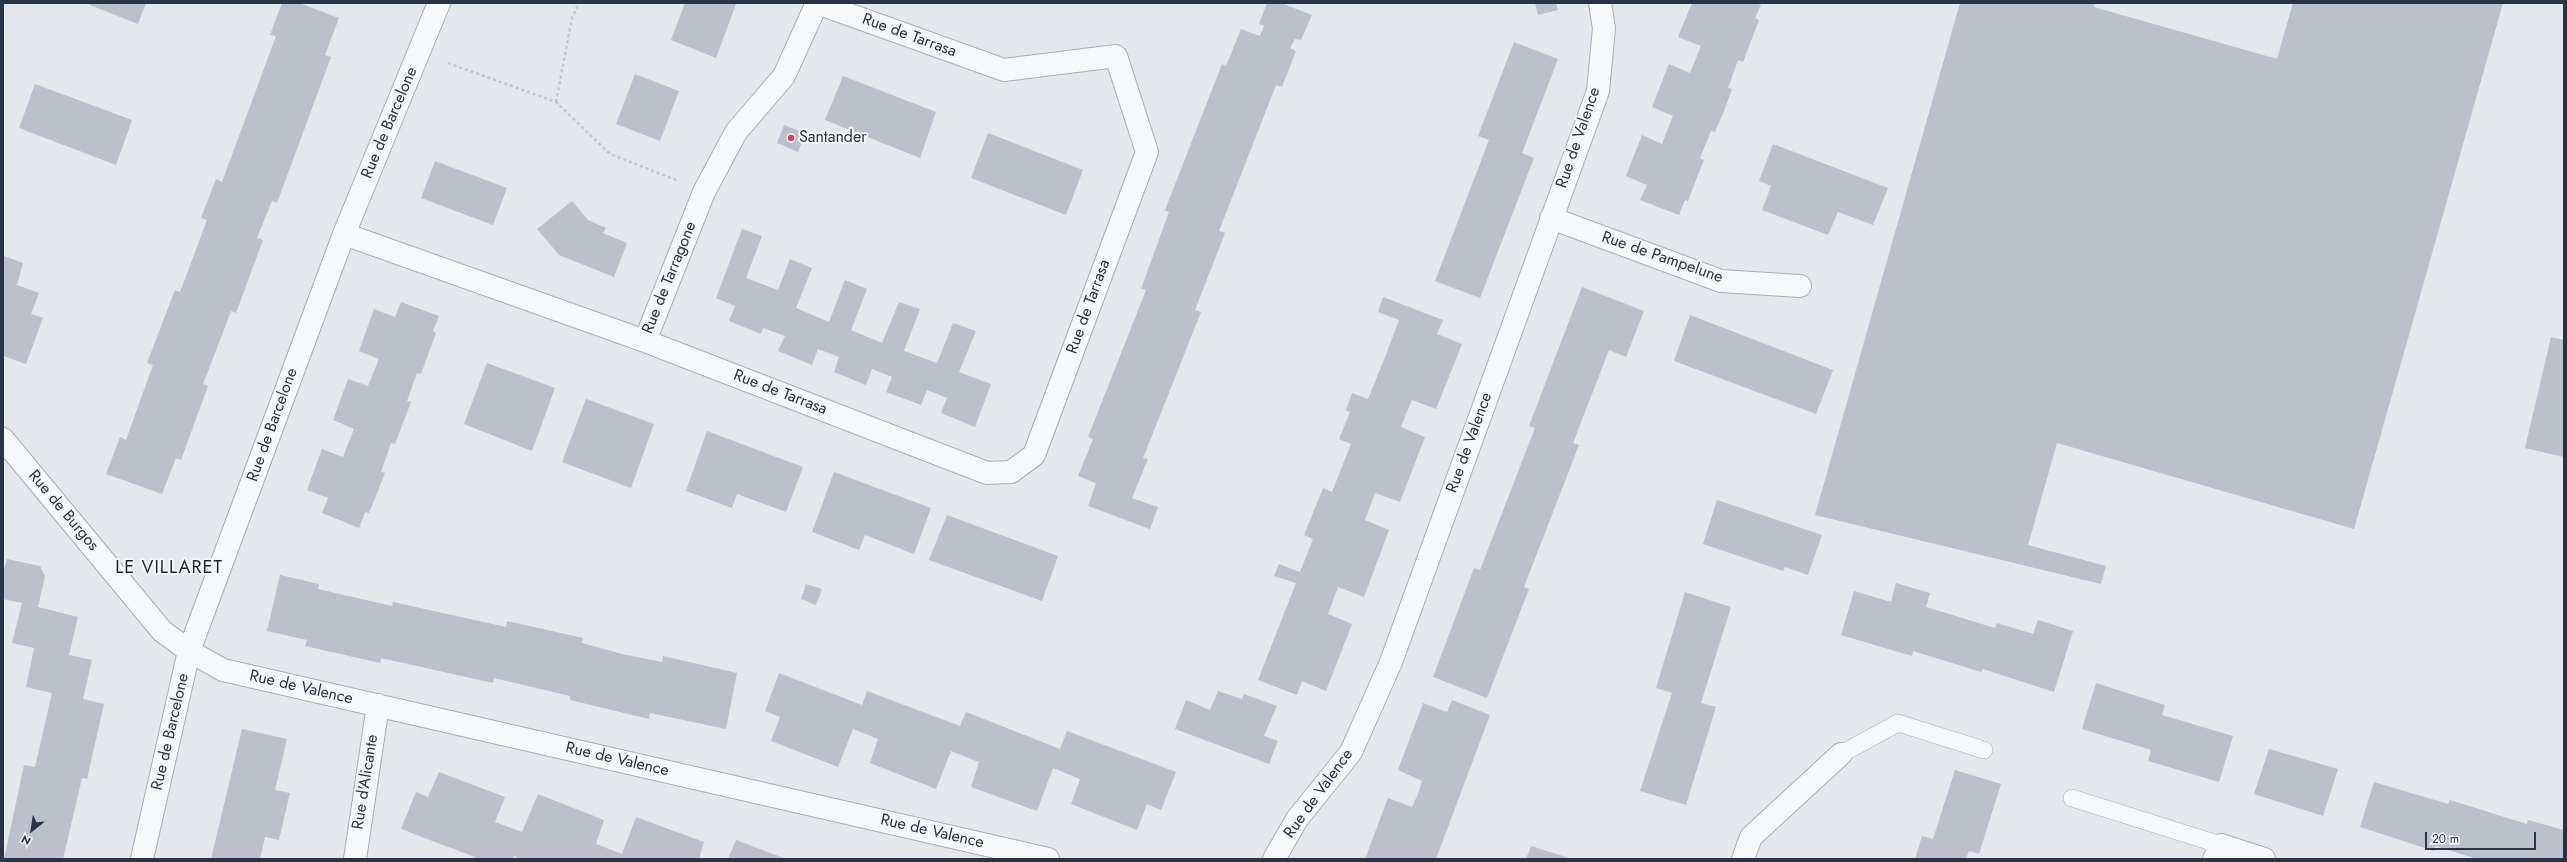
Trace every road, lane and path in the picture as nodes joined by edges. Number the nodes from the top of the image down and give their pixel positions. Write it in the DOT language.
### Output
graph roads {
  1 [pos="440,3"];
  2 [pos="579,3"];
  3 [pos="817,3"];
  4 [pos="1600,3"];
  5 [pos="419,53"];
  6 [pos="556,102"];
  7 [pos="704,192"];
  8 [pos="1551,218"];
  9 [pos="344,234"];
  10 [pos="1800,286"];
  11 [pos="645,341"];
  12 [pos="3,439"];
  13 [pos="189,651"];
  14 [pos="378,705"];
  15 [pos="1984,750"];
  16 [pos="1841,754"];
  17 [pos="2072,798"];
  18 [pos="2217,852"];
  19 [pos="142,859"];
  20 [pos="355,859"];
  21 [pos="1048,859"];
  22 [pos="1274,859"];
  23 [pos="1743,859"];
  24 [pos="2264,859"];
  1 -- 5 [label="street, Rue de Barcelone"];
  2 -- 6 [label="path"];
  3 -- 7 [label="street, Rue de Tarragone"];
  3 -- 11 [label="street, Rue de Tarrasa"];
  4 -- 8 [label="street, Rue de Valence"];
  5 -- 6 [label="path"];
  5 -- 9 [label="street, Rue de Barcelone"];
  6 -- 7 [label="path"];
  7 -- 11 [label="street, Rue de Tarragone"];
  8 -- 10 [label="street, Rue de Pampelune"];
  8 -- 22 [label="street, Rue de Valence"];
  9 -- 11 [label="street, Rue de Tarragone"];
  9 -- 13 [label="street, Rue de Barcelone"];
  12 -- 13 [label="street, Rue de Burgos"];
  13 -- 14 [label="street, Rue de Valence"];
  13 -- 19 [label="street, Rue de Barcelone"];
  14 -- 20 [label="street, Rue d'Alicante"];
  14 -- 21 [label="street, Rue de Valence"];
  15 -- 16 [label="lane"];
  16 -- 23 [label="street"];
  17 -- 18 [label="lane"];
  18 -- 24 [label="street"];
}
